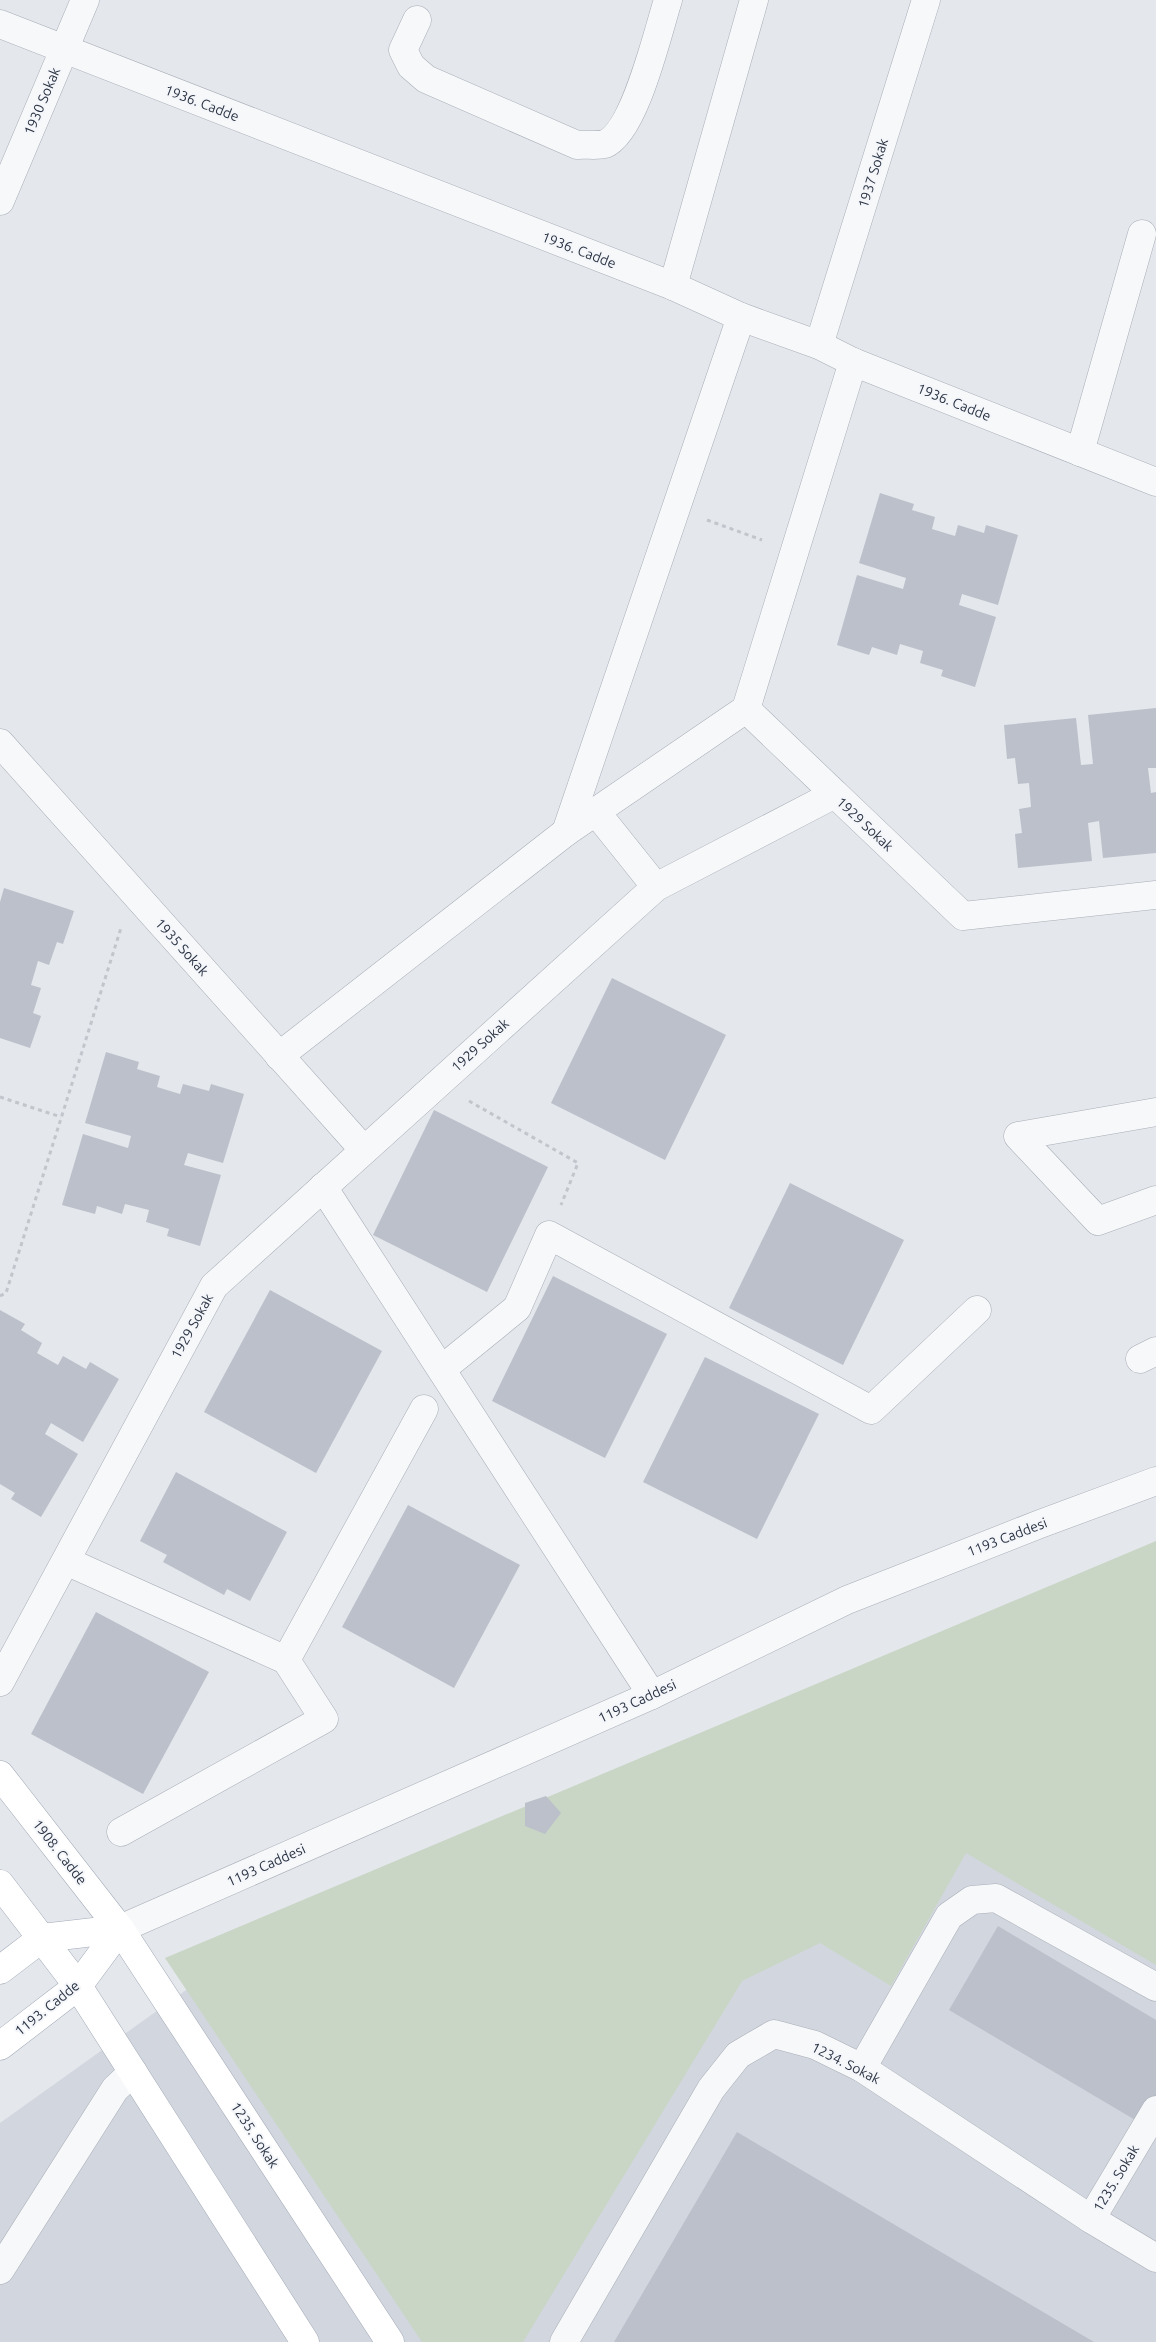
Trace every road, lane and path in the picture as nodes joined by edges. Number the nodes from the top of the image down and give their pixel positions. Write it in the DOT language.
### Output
graph roads {
  1 [pos="85,0"];
  2 [pos="668,0"];
  3 [pos="754,0"];
  4 [pos="926,0"];
  5 [pos="417,20"];
  6 [pos="0,24"];
  7 [pos="64,50"];
  8 [pos="0,202"];
  9 [pos="1142,234"];
  10 [pos="673,286"];
  11 [pos="741,317"];
  12 [pos="819,345"];
  13 [pos="852,362"];
  14 [pos="1080,452"];
  15 [pos="1156,482"];
  16 [pos="676,508"];
  17 [pos="794,552"];
  18 [pos="746,709"];
  19 [pos="0,743"];
  20 [pos="835,794"];
  21 [pos="596,812"];
  22 [pos="566,832"];
  23 [pos="656,888"];
  24 [pos="132,892"];
  25 [pos="1156,895"];
  26 [pos="279,1056"];
  27 [pos="438,1083"];
  28 [pos="0,1097"];
  29 [pos="1156,1112"];
  30 [pos="61,1117"];
  31 [pos="364,1150"];
  32 [pos="323,1187"];
  33 [pos="1156,1200"];
  34 [pos="549,1235"];
  35 [pos="0,1296"];
  36 [pos="976,1310"];
  37 [pos="442,1369"];
  38 [pos="424,1409"];
  39 [pos="1156,1481"];
  40 [pos="66,1561"];
  41 [pos="286,1660"];
  42 [pos="0,1682"];
  43 [pos="652,1695"];
  44 [pos="0,1775"];
  45 [pos="121,1832"];
  46 [pos="0,1884"];
  47 [pos="120,1929"];
  48 [pos="42,1938"];
  49 [pos="0,1970"];
  50 [pos="78,1986"];
  51 [pos="1156,1987"];
  52 [pos="0,2046"];
  53 [pos="862,2068"];
  54 [pos="133,2072"];
  55 [pos="1156,2110"];
  56 [pos="1091,2219"];
  57 [pos="1156,2258"];
  58 [pos="0,2270"];
  59 [pos="305,2342"];
  60 [pos="390,2342"];
  61 [pos="564,2342"];
  1 -- 7 [label="street, 1930 Sokak"];
  2 -- 5 [label="street"];
  3 -- 10 [label="street"];
  4 -- 12 [label="street, 1937 Sokak"];
  6 -- 7 [label="street, 1936. Cadde"];
  7 -- 8 [label="street, 1930 Sokak"];
  7 -- 10 [label="street, 1936. Cadde"];
  9 -- 14 [label="street"];
  10 -- 11 [label="street, 1936. Cadde"];
  11 -- 12 [label="street, 1936. Cadde"];
  11 -- 16 [label="street"];
  12 -- 13 [label="street, 1936. Cadde"];
  13 -- 14 [label="street, 1936. Cadde"];
  13 -- 17 [label="street"];
  14 -- 15 [label="street, 1936. Cadde"];
  16 -- 17 [label="path"];
  16 -- 22 [label="street"];
  17 -- 18 [label="street"];
  18 -- 20 [label="street"];
  18 -- 21 [label="street"];
  19 -- 24 [label="street, 1935 Sokak"];
  20 -- 23 [label="street, 1929 Sokak"];
  20 -- 25 [label="street, 1929 Sokak"];
  21 -- 22 [label="street"];
  21 -- 23 [label="street"];
  22 -- 26 [label="street"];
  23 -- 27 [label="street, 1929 Sokak"];
  24 -- 26 [label="street, 1935 Sokak"];
  24 -- 30 [label="path"];
  26 -- 31 [label="street, 1935 Sokak"];
  27 -- 31 [label="street, 1929 Sokak"];
  27 -- 34 [label="path"];
  28 -- 30 [label="path"];
  29 -- 33 [label="street"];
  30 -- 35 [label="path"];
  31 -- 32 [label="street, 1929 Sokak"];
  32 -- 37 [label="street"];
  32 -- 40 [label="street, 1929 Sokak"];
  34 -- 36 [label="street"];
  34 -- 37 [label="street"];
  37 -- 43 [label="street"];
  38 -- 41 [label="street"];
  39 -- 43 [label="street, 1193 Caddesi"];
  40 -- 41 [label="street"];
  40 -- 42 [label="street, 1929 Sokak"];
  41 -- 45 [label="street"];
  43 -- 47 [label="street, 1193 Caddesi"];
  44 -- 47 [label="main road, 1908. Cadde"];
  46 -- 48 [label="main road"];
  47 -- 48 [label="main road"];
  47 -- 50 [label="main road, 1193. Cadde"];
  47 -- 60 [label="main road, 1235. Sokak"];
  48 -- 49 [label="main road"];
  48 -- 50 [label="main road"];
  50 -- 52 [label="main road, 1193. Cadde"];
  50 -- 54 [label="main road"];
  51 -- 53 [label="street"];
  53 -- 56 [label="street, 1234. Sokak"];
  53 -- 61 [label="street, 1234. Sokak"];
  54 -- 58 [label="street"];
  54 -- 59 [label="main road"];
  55 -- 56 [label="street, 1235. Sokak"];
  56 -- 57 [label="street, 1234. Sokak"];
}
